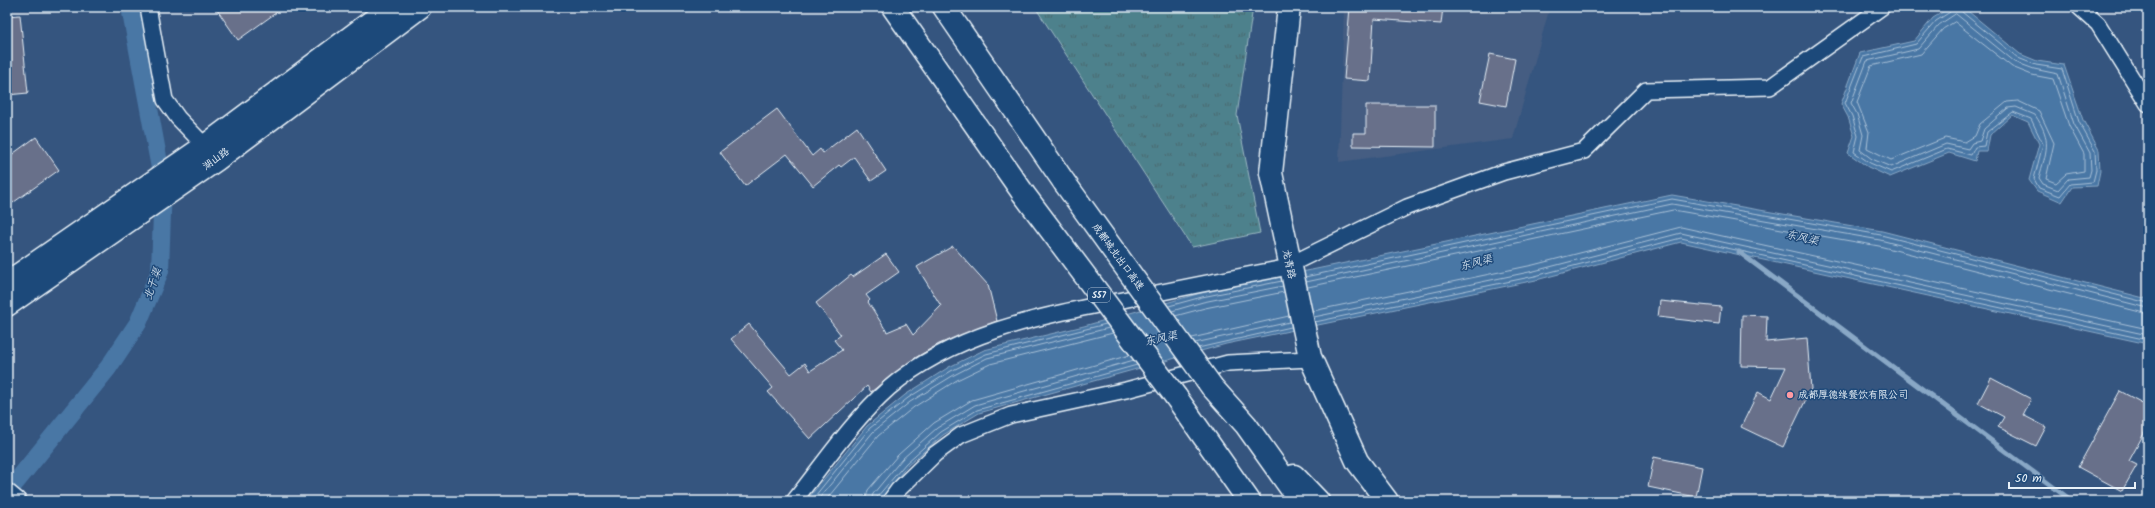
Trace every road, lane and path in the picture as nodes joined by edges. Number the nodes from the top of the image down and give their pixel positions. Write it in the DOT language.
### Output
graph roads {
  1 [pos="148,7"];
  2 [pos="391,7"];
  3 [pos="420,7"];
  4 [pos="893,7"];
  5 [pos="944,7"];
  6 [pos="1289,7"];
  7 [pos="1882,7"];
  8 [pos="2079,7"];
  9 [pos="2148,104"];
  10 [pos="205,146"];
  11 [pos="176,177"];
  12 [pos="136,204"];
  13 [pos="1289,266"];
  14 [pos="7,283"];
  15 [pos="7,305"];
  16 [pos="1310,358"];
  17 [pos="1188,417"];
  18 [pos="1246,425"];
  19 [pos="7,491"];
  20 [pos="19,501"];
  21 [pos="794,501"];
  22 [pos="890,501"];
  23 [pos="1234,501"];
  24 [pos="1249,501"];
  25 [pos="1300,501"];
  26 [pos="1318,501"];
  27 [pos="1387,501"];
  1 -- 10 [label="street"];
  2 -- 10 [label="main road, 湖山路"];
  3 -- 11 [label="main road, 湖山路"];
  4 -- 17 [label="main road, S57, bridge"];
  5 -- 18 [label="main road, 成都城北出口高速, bridge"];
  6 -- 13 [label="main road, 龙青路"];
  7 -- 13 [label="street"];
  8 -- 9 [label="street"];
  10 -- 11 [label="main road, 湖山路"];
  11 -- 12 [label="main road, 湖山路"];
  12 -- 14 [label="main road, 湖山路"];
  12 -- 15 [label="main road, 湖山路"];
  13 -- 16 [label="main road, 龙青路"];
  13 -- 21 [label="street"];
  16 -- 22 [label="street"];
  16 -- 27 [label="main road, 龙青路"];
  17 -- 23 [label="main road"];
  17 -- 24 [label="main road, S57"];
  18 -- 25 [label="main road, 成都城北出口高速"];
  18 -- 26 [label="main road"];
  19 -- 20 [label="street"];
}
